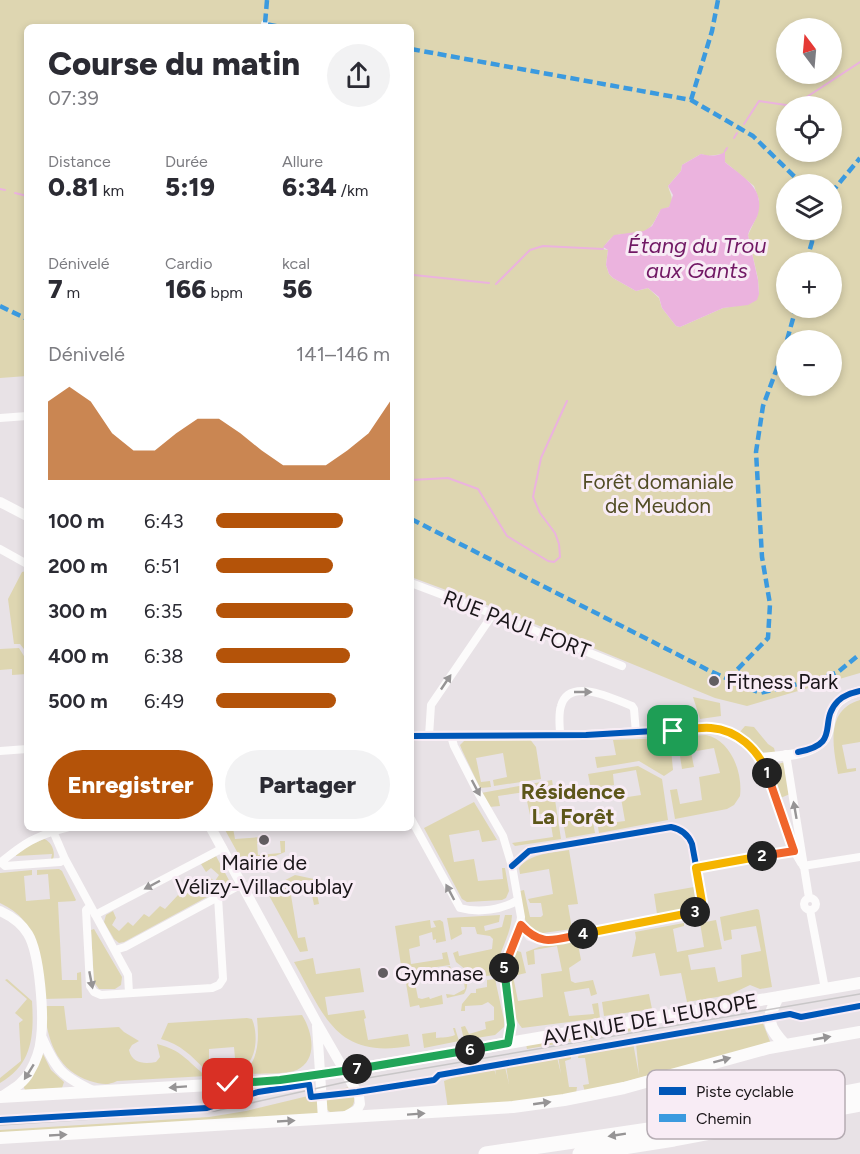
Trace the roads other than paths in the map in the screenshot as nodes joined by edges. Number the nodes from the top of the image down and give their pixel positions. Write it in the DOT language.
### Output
graph roads {
  1 [pos="24,416"];
  2 [pos="0,418"];
  3 [pos="1,505"];
  4 [pos="24,515"];
  5 [pos="0,549"];
  6 [pos="24,562"];
  7 [pos="414,585"];
  8 [pos="493,614"];
  9 [pos="622,666"];
  10 [pos="860,691"];
  11 [pos="636,733"];
  12 [pos="560,735"];
  13 [pos="414,736"];
  14 [pos="429,736"];
  15 [pos="451,736"];
  16 [pos="24,749"];
  17 [pos="0,751"];
  18 [pos="786,754"];
  19 [pos="761,758"];
  20 [pos="414,824"];
  21 [pos="53,831"];
  22 [pos="213,831"];
  23 [pos="223,848"];
  24 [pos="798,851"];
  25 [pos="860,857"];
  26 [pos="65,860"];
  27 [pos="0,863"];
  28 [pos="512,866"];
  29 [pos="803,866"];
  30 [pos="696,868"];
  31 [pos="242,884"];
  32 [pos="218,897"];
  33 [pos="518,900"];
  34 [pos="90,906"];
  35 [pos="0,911"];
  36 [pos="95,915"];
  37 [pos="521,925"];
  38 [pos="115,950"];
  39 [pos="860,983"];
  40 [pos="825,989"];
  41 [pos="129,993"];
  42 [pos="778,997"];
  43 [pos="317,1023"];
  44 [pos="860,1032"];
  45 [pos="41,1038"];
  46 [pos="508,1043"];
  47 [pos="785,1045"];
  48 [pos="691,1070"];
  49 [pos="345,1071"];
  50 [pos="320,1074"];
  51 [pos="647,1082"];
  52 [pos="860,1090"];
  53 [pos="93,1091"];
  54 [pos="845,1093"];
  55 [pos="1,1097"];
  56 [pos="860,1104"];
  57 [pos="845,1107"];
  58 [pos="341,1118"];
  59 [pos="323,1119"];
  60 [pos="647,1130"];
  61 [pos="0,1138"];
  62 [pos="674,1139"];
  63 [pos="486,1154"];
  64 [pos="580,1154"];
  1 -- 2 [label="street"];
  3 -- 4 [label="street"];
  5 -- 6 [label="street"];
  7 -- 8 [label="street, RUE PAUL FORT"];
  8 -- 9 [label="street, RUE PAUL FORT"];
  14 -- 8 [label="street, one-way"];
  10 -- 18 [label="street"];
  11 -- 12 [label="street"];
  12 -- 11 [label="street, one-way"];
  11 -- 19 [label="street"];
  12 -- 15 [label="street"];
  13 -- 14 [label="street"];
  14 -- 15 [label="street"];
  15 -- 28 [label="street, one-way"];
  16 -- 17 [label="street"];
  18 -- 19 [label="street"];
  24 -- 18 [label="street, one-way"];
  19 -- 24 [label="street"];
  33 -- 20 [label="street, one-way"];
  21 -- 26 [label="street"];
  21 -- 27 [label="street"];
  22 -- 23 [label="street"];
  23 -- 31 [label="street"];
  23 -- 36 [label="street, one-way"];
  24 -- 29 [label="street"];
  24 -- 30 [label="street"];
  25 -- 29 [label="street"];
  26 -- 27 [label="street"];
  26 -- 34 [label="street"];
  28 -- 30 [label="street"];
  28 -- 33 [label="street"];
  29 -- 40 [label="street"];
  30 -- 37 [label="street"];
  31 -- 32 [label="street"];
  31 -- 43 [label="street"];
  32 -- 38 [label="street"];
  32 -- 41 [label="street"];
  33 -- 37 [label="street"];
  34 -- 36 [label="street"];
  34 -- 41 [label="street, one-way"];
  35 -- 45 [label="street"];
  36 -- 38 [label="street"];
  37 -- 46 [label="street"];
  38 -- 41 [label="street"];
  39 -- 40 [label="main road, AVENUE DE L'EUROPE"];
  40 -- 42 [label="main road, AVENUE DE L'EUROPE"];
  42 -- 46 [label="main road, AVENUE DE L'EUROPE"];
  42 -- 47 [label="main road, AVENUE DE L'EUROPE"];
  43 -- 49 [label="street"];
  43 -- 50 [label="street"];
  47 -- 44 [label="main road, one-way"];
  45 -- 53 [label="street"];
  45 -- 55 [label="street, one-way"];
  46 -- 49 [label="main road, AVENUE DE L'EUROPE"];
  48 -- 47 [label="main road, one-way"];
  49 -- 50 [label="main road, AVENUE DE L'EUROPE"];
  49 -- 58 [label="street"];
  50 -- 53 [label="main road, AVENUE DE L'EUROPE, one-way"];
  50 -- 59 [label="street"];
  58 -- 51 [label="main road, one-way"];
  52 -- 54 [label="highway, one-way"];
  53 -- 55 [label="main road, AVENUE DE L'EUROPE"];
  56 -- 57 [label="highway"];
  58 -- 59 [label="main road"];
  61 -- 59 [label="main road, one-way"];
  60 -- 63 [label="highway, one-way"];
  62 -- 64 [label="highway"];
}
